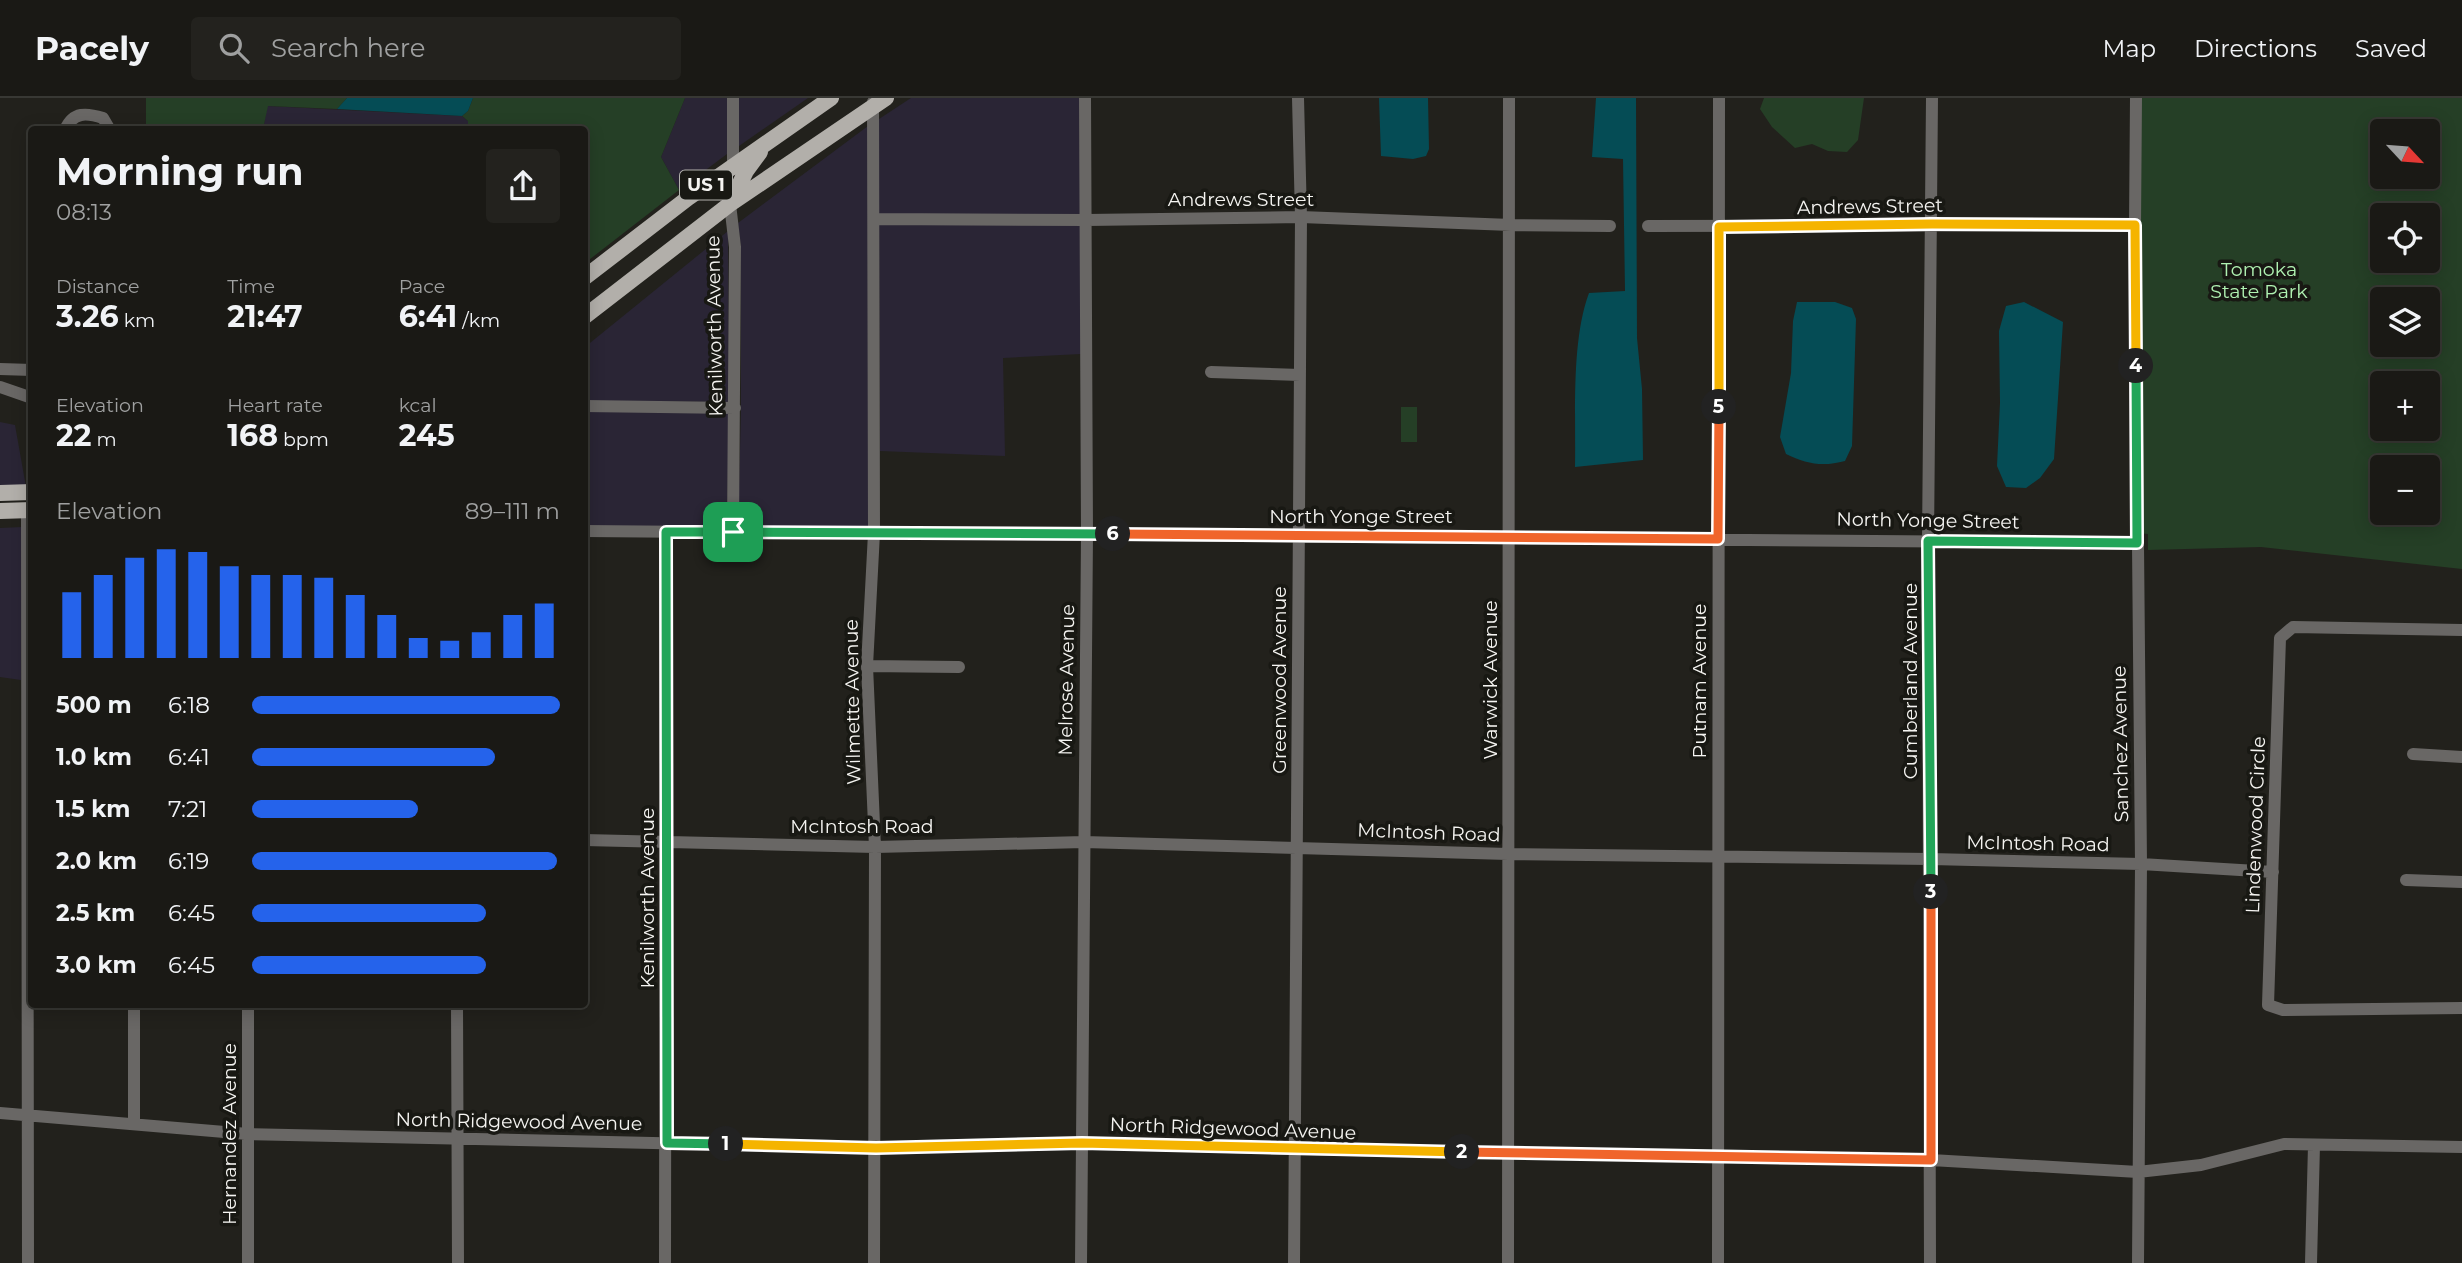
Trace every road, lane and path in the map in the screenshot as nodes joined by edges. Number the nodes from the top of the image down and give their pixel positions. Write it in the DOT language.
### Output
graph roads {
  1 [pos="733,98"];
  2 [pos="831,98"];
  3 [pos="1085,98"];
  4 [pos="1298,98"];
  5 [pos="1509,98"];
  6 [pos="1719,98"];
  7 [pos="1932,98"];
  8 [pos="2136,98"];
  9 [pos="877,101"];
  10 [pos="67,126"];
  11 [pos="108,126"];
  12 [pos="767,142"];
  13 [pos="733,166"];
  14 [pos="730,204"];
  15 [pos="1301,217"];
  16 [pos="874,219"];
  17 [pos="1087,220"];
  18 [pos="1932,224"];
  19 [pos="1511,225"];
  20 [pos="2135,225"];
  21 [pos="701,226"];
  22 [pos="1610,226"];
  23 [pos="1648,226"];
  24 [pos="1719,227"];
  25 [pos="588,276"];
  26 [pos="588,314"];
  27 [pos="0,369"];
  28 [pos="28,370"];
  29 [pos="1211,372"];
  30 [pos="1300,375"];
  31 [pos="0,387"];
  32 [pos="28,397"];
  33 [pos="588,406"];
  34 [pos="735,408"];
  35 [pos="28,492"];
  36 [pos="0,493"];
  37 [pos="0,511"];
  38 [pos="28,511"];
  39 [pos="588,531"];
  40 [pos="666,532"];
  41 [pos="733,532"];
  42 [pos="874,533"];
  43 [pos="1087,534"];
  44 [pos="1299,536"];
  45 [pos="1509,538"];
  46 [pos="1718,539"];
  47 [pos="1928,541"];
  48 [pos="2137,543"];
  49 [pos="2462,630"];
  50 [pos="867,666"];
  51 [pos="958,667"];
  52 [pos="2413,754"];
  53 [pos="2462,757"];
  54 [pos="28,813"];
  55 [pos="588,840"];
  56 [pos="666,842"];
  57 [pos="1084,842"];
  58 [pos="875,847"];
  59 [pos="1297,848"];
  60 [pos="1508,854"];
  61 [pos="1719,857"];
  62 [pos="1931,859"];
  63 [pos="2141,864"];
  64 [pos="2273,872"];
  65 [pos="2406,880"];
  66 [pos="2462,882"];
  67 [pos="134,1008"];
  68 [pos="248,1008"];
  69 [pos="457,1008"];
  70 [pos="2462,1008"];
  71 [pos="0,1113"];
  72 [pos="27,1115"];
  73 [pos="134,1124"];
  74 [pos="248,1134"];
  75 [pos="457,1139"];
  76 [pos="667,1143"];
  77 [pos="1082,1143"];
  78 [pos="2314,1145"];
  79 [pos="2462,1147"];
  80 [pos="876,1148"];
  81 [pos="1295,1149"];
  82 [pos="1508,1153"];
  83 [pos="1717,1156"];
  84 [pos="1931,1160"];
  85 [pos="2138,1172"];
  86 [pos="28,1263"];
  87 [pos="248,1263"];
  88 [pos="458,1263"];
  89 [pos="665,1263"];
  90 [pos="874,1263"];
  91 [pos="1081,1263"];
  92 [pos="1294,1263"];
  93 [pos="1508,1263"];
  94 [pos="1718,1263"];
  95 [pos="1930,1263"];
  96 [pos="2138,1263"];
  97 [pos="2311,1263"];
  1 -- 13 [label="street"];
  2 -- 12 [label="main road, US 1"];
  3 -- 17 [label="street, Melrose Avenue"];
  4 -- 15 [label="street, Greenwood Avenue"];
  5 -- 19 [label="street, Warwick Avenue"];
  6 -- 24 [label="street, Putnam Avenue"];
  7 -- 18 [label="street, Cumberland Avenue"];
  8 -- 20 [label="street, Sanchez Avenue"];
  9 -- 14 [label="main road, US 1"];
  9 -- 16 [label="street, Wilmette Avenue"];
  10 -- 11 [label="street"];
  12 -- 13 [label="main road, US 1"];
  12 -- 14 [label="main road"];
  13 -- 21 [label="main road"];
  13 -- 25 [label="main road, US 1"];
  14 -- 21 [label="main road, US 1"];
  14 -- 34 [label="street, Kenilworth Avenue"];
  15 -- 17 [label="street, Andrews Street"];
  15 -- 19 [label="street, Andrews Street"];
  15 -- 30 [label="street, Greenwood Avenue"];
  16 -- 17 [label="street, Andrews Street"];
  16 -- 42 [label="street, Wilmette Avenue"];
  17 -- 43 [label="street, Melrose Avenue"];
  18 -- 20 [label="street, Andrews Street"];
  18 -- 24 [label="street, Andrews Street"];
  18 -- 47 [label="street, Cumberland Avenue"];
  19 -- 22 [label="street, Andrews Street"];
  19 -- 45 [label="street, Warwick Avenue"];
  20 -- 48 [label="street, Sanchez Avenue"];
  21 -- 26 [label="main road, US 1"];
  23 -- 24 [label="street, Andrews Street"];
  24 -- 46 [label="street, Putnam Avenue"];
  27 -- 28 [label="street"];
  29 -- 30 [label="street"];
  30 -- 44 [label="street, Greenwood Avenue"];
  31 -- 32 [label="street"];
  33 -- 34 [label="street"];
  34 -- 41 [label="street, Kenilworth Avenue"];
  35 -- 36 [label="main road"];
  37 -- 38 [label="main road"];
  39 -- 40 [label="street, North Yonge Street"];
  40 -- 41 [label="street, North Yonge Street"];
  40 -- 56 [label="street, Kenilworth Avenue"];
  41 -- 42 [label="street, North Yonge Street"];
  42 -- 43 [label="street, North Yonge Street"];
  42 -- 50 [label="street, Wilmette Avenue"];
  43 -- 44 [label="street, North Yonge Street"];
  43 -- 57 [label="street, Melrose Avenue"];
  44 -- 45 [label="street, North Yonge Street"];
  44 -- 59 [label="street, Greenwood Avenue"];
  45 -- 46 [label="street, North Yonge Street"];
  45 -- 60 [label="street, Warwick Avenue"];
  46 -- 47 [label="street, North Yonge Street"];
  46 -- 61 [label="street, Putnam Avenue"];
  47 -- 48 [label="street, North Yonge Street"];
  47 -- 62 [label="street, Cumberland Avenue"];
  48 -- 63 [label="street, Sanchez Avenue"];
  49 -- 64 [label="street, Lindenwood Circle"];
  50 -- 51 [label="street"];
  50 -- 58 [label="street, Wilmette Avenue"];
  52 -- 53 [label="street"];
  54 -- 72 [label="street"];
  55 -- 56 [label="street, McIntosh Road"];
  56 -- 58 [label="street, McIntosh Road"];
  56 -- 76 [label="street, Kenilworth Avenue"];
  57 -- 58 [label="street, McIntosh Road"];
  57 -- 59 [label="street, McIntosh Road"];
  57 -- 77 [label="street, Melrose Avenue"];
  58 -- 80 [label="street, Wilmette Avenue"];
  59 -- 60 [label="street, McIntosh Road"];
  59 -- 81 [label="street, Greenwood Avenue"];
  60 -- 61 [label="street, McIntosh Road"];
  60 -- 82 [label="street, Warwick Avenue"];
  61 -- 62 [label="street, McIntosh Road"];
  61 -- 83 [label="street, Putnam Avenue"];
  62 -- 63 [label="street, McIntosh Road"];
  62 -- 84 [label="street, Cumberland Avenue"];
  63 -- 64 [label="street, McIntosh Road"];
  63 -- 85 [label="street, Sanchez Avenue"];
  64 -- 70 [label="street, Lindenwood Circle"];
  65 -- 66 [label="street"];
  67 -- 73 [label="street"];
  68 -- 74 [label="street, Hernandez Avenue"];
  69 -- 75 [label="street"];
  71 -- 72 [label="street, North Ridgewood Avenue"];
  72 -- 73 [label="street, North Ridgewood Avenue"];
  72 -- 86 [label="street"];
  73 -- 74 [label="street, North Ridgewood Avenue"];
  74 -- 75 [label="street, North Ridgewood Avenue"];
  74 -- 87 [label="street, Hernandez Avenue"];
  75 -- 76 [label="street, North Ridgewood Avenue"];
  75 -- 88 [label="street"];
  76 -- 80 [label="street, North Ridgewood Avenue"];
  76 -- 89 [label="street, Kenilworth Avenue"];
  77 -- 80 [label="street, North Ridgewood Avenue"];
  77 -- 81 [label="street, North Ridgewood Avenue"];
  77 -- 91 [label="street, Melrose Avenue"];
  78 -- 79 [label="street, North Ridgewood Avenue"];
  78 -- 85 [label="street, North Ridgewood Avenue"];
  78 -- 97 [label="street"];
  80 -- 90 [label="street, Wilmette Avenue"];
  81 -- 82 [label="street, North Ridgewood Avenue"];
  81 -- 92 [label="street, Greenwood Avenue"];
  82 -- 83 [label="street, North Ridgewood Avenue"];
  82 -- 93 [label="street, Warwick Avenue"];
  83 -- 84 [label="street, North Ridgewood Avenue"];
  83 -- 94 [label="street, Putnam Avenue"];
  84 -- 85 [label="street, North Ridgewood Avenue"];
  84 -- 95 [label="street, Cumberland Avenue"];
  85 -- 96 [label="street, Sanchez Avenue"];
}
